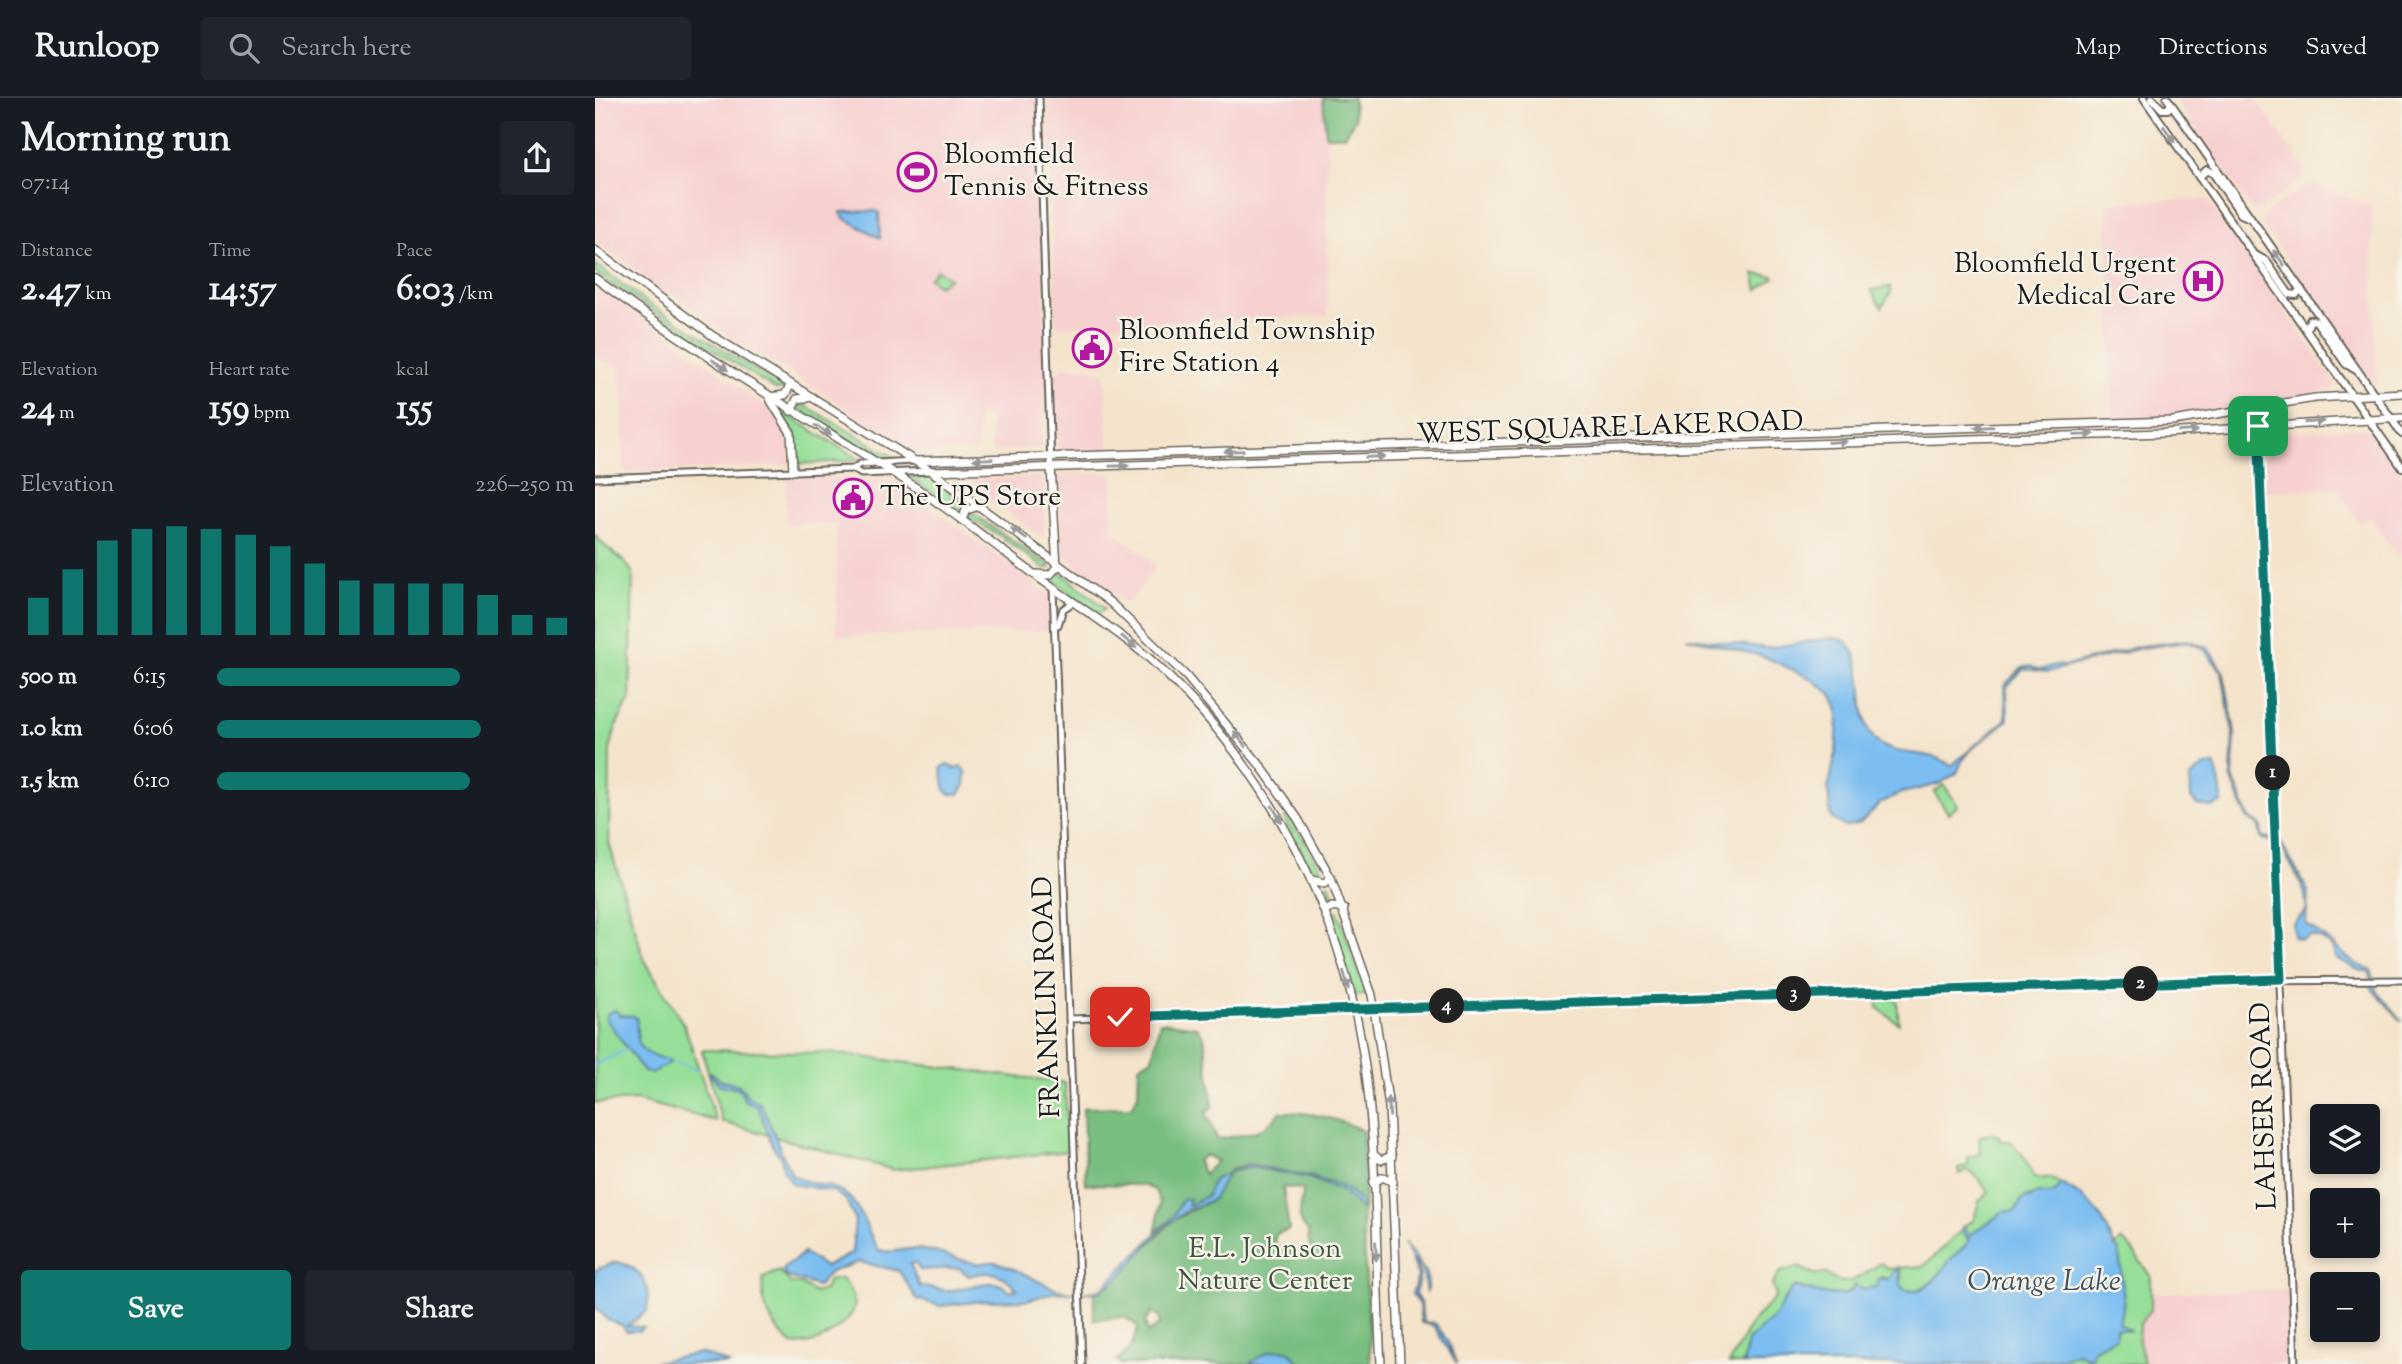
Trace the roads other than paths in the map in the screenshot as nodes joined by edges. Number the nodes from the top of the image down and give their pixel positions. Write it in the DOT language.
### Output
graph roads {
  1 [pos="1039,98"];
  2 [pos="2144,98"];
  3 [pos="2152,98"];
  4 [pos="2169,101"];
  5 [pos="2199,177"];
  6 [pos="2252,219"];
  7 [pos="595,250"];
  8 [pos="2253,253"];
  9 [pos="595,278"];
  10 [pos="2301,289"];
  11 [pos="2307,330"];
  12 [pos="2360,373"];
  13 [pos="791,384"];
  14 [pos="2402,393"];
  15 [pos="2374,394"];
  16 [pos="2352,395"];
  17 [pos="769,397"];
  18 [pos="813,397"];
  19 [pos="2262,407"];
  20 [pos="791,411"];
  21 [pos="2402,418"];
  22 [pos="2391,419"];
  23 [pos="2370,420"];
  24 [pos="2258,426"];
  25 [pos="2402,435"];
  26 [pos="1050,457"];
  27 [pos="2399,459"];
  28 [pos="916,461"];
  29 [pos="877,463"];
  30 [pos="1051,467"];
  31 [pos="2402,467"];
  32 [pos="853,468"];
  33 [pos="793,471"];
  34 [pos="931,471"];
  35 [pos="893,473"];
  36 [pos="595,478"];
  37 [pos="980,506"];
  38 [pos="962,520"];
  39 [pos="1057,562"];
  40 [pos="1035,575"];
  41 [pos="1053,588"];
  42 [pos="1074,602"];
  43 [pos="1057,628"];
  44 [pos="1331,878"];
  45 [pos="1311,880"];
  46 [pos="1344,909"];
  47 [pos="1325,912"];
  48 [pos="2281,979"];
  49 [pos="2402,980"];
  50 [pos="1375,1009"];
  51 [pos="1354,1010"];
  52 [pos="1069,1019"];
  53 [pos="1372,1154"];
  54 [pos="1392,1156"];
  55 [pos="1393,1182"];
  56 [pos="1373,1183"];
  57 [pos="1082,1364"];
  58 [pos="1381,1364"];
  59 [pos="1400,1364"];
  60 [pos="2295,1364"];
  1 -- 26 [label="street"];
  2 -- 5 [label="main road, one-way"];
  3 -- 4 [label="main road"];
  4 -- 6 [label="main road"];
  5 -- 6 [label="main road"];
  5 -- 8 [label="main road"];
  10 -- 6 [label="main road, one-way"];
  7 -- 13 [label="highway"];
  8 -- 10 [label="main road"];
  8 -- 11 [label="main road"];
  9 -- 17 [label="highway, one-way"];
  10 -- 12 [label="main road"];
  11 -- 12 [label="main road"];
  11 -- 16 [label="main road"];
  12 -- 15 [label="main road"];
  13 -- 17 [label="highway"];
  13 -- 18 [label="highway"];
  14 -- 15 [label="highway, WEST SQUARE LAKE ROAD"];
  15 -- 16 [label="highway, WEST SQUARE LAKE ROAD"];
  15 -- 22 [label="main road"];
  16 -- 19 [label="highway, WEST SQUARE LAKE ROAD"];
  16 -- 23 [label="main road"];
  17 -- 20 [label="highway"];
  17 -- 33 [label="highway"];
  18 -- 20 [label="highway"];
  18 -- 28 [label="highway"];
  19 -- 24 [label="highway"];
  19 -- 26 [label="highway, WEST SQUARE LAKE ROAD, one-way"];
  20 -- 29 [label="highway, one-way"];
  21 -- 22 [label="highway, WEST SQUARE LAKE ROAD"];
  22 -- 23 [label="highway, WEST SQUARE LAKE ROAD"];
  22 -- 25 [label="main road"];
  24 -- 23 [label="highway, WEST SQUARE LAKE ROAD, one-way"];
  23 -- 27 [label="main road"];
  30 -- 24 [label="highway, WEST SQUARE LAKE ROAD, one-way"];
  24 -- 48 [label="street, LAHSER ROAD"];
  26 -- 28 [label="highway, WEST SQUARE LAKE ROAD, one-way"];
  26 -- 30 [label="street"];
  27 -- 31 [label="main road"];
  28 -- 29 [label="street, WEST SQUARE LAKE ROAD"];
  28 -- 34 [label="highway"];
  29 -- 32 [label="street, WEST SQUARE LAKE ROAD"];
  29 -- 35 [label="highway"];
  30 -- 34 [label="highway, WEST SQUARE LAKE ROAD"];
  30 -- 39 [label="highway"];
  32 -- 33 [label="street, WEST SQUARE LAKE ROAD"];
  32 -- 35 [label="street, WEST SQUARE LAKE ROAD"];
  33 -- 36 [label="street, WEST SQUARE LAKE ROAD"];
  34 -- 35 [label="street, WEST SQUARE LAKE ROAD"];
  34 -- 37 [label="highway"];
  35 -- 38 [label="highway"];
  37 -- 38 [label="highway"];
  39 -- 37 [label="highway, one-way"];
  38 -- 40 [label="highway"];
  39 -- 40 [label="highway"];
  44 -- 39 [label="highway, one-way"];
  40 -- 41 [label="highway"];
  41 -- 42 [label="highway"];
  41 -- 43 [label="street, FRANKLIN ROAD"];
  42 -- 43 [label="street"];
  42 -- 45 [label="highway, one-way"];
  43 -- 52 [label="street, FRANKLIN ROAD"];
  44 -- 45 [label="highway"];
  44 -- 46 [label="highway"];
  45 -- 47 [label="highway"];
  46 -- 47 [label="highway"];
  46 -- 50 [label="highway"];
  47 -- 51 [label="highway, one-way"];
  48 -- 49 [label="street"];
  48 -- 50 [label="street"];
  48 -- 60 [label="street, LAHSER ROAD"];
  50 -- 51 [label="street"];
  54 -- 50 [label="highway, one-way"];
  51 -- 52 [label="street"];
  51 -- 53 [label="highway"];
  52 -- 57 [label="street, FRANKLIN ROAD"];
  53 -- 54 [label="highway"];
  53 -- 56 [label="highway"];
  54 -- 55 [label="highway"];
  55 -- 56 [label="highway"];
  55 -- 59 [label="highway"];
  56 -- 58 [label="highway, one-way"];
}
